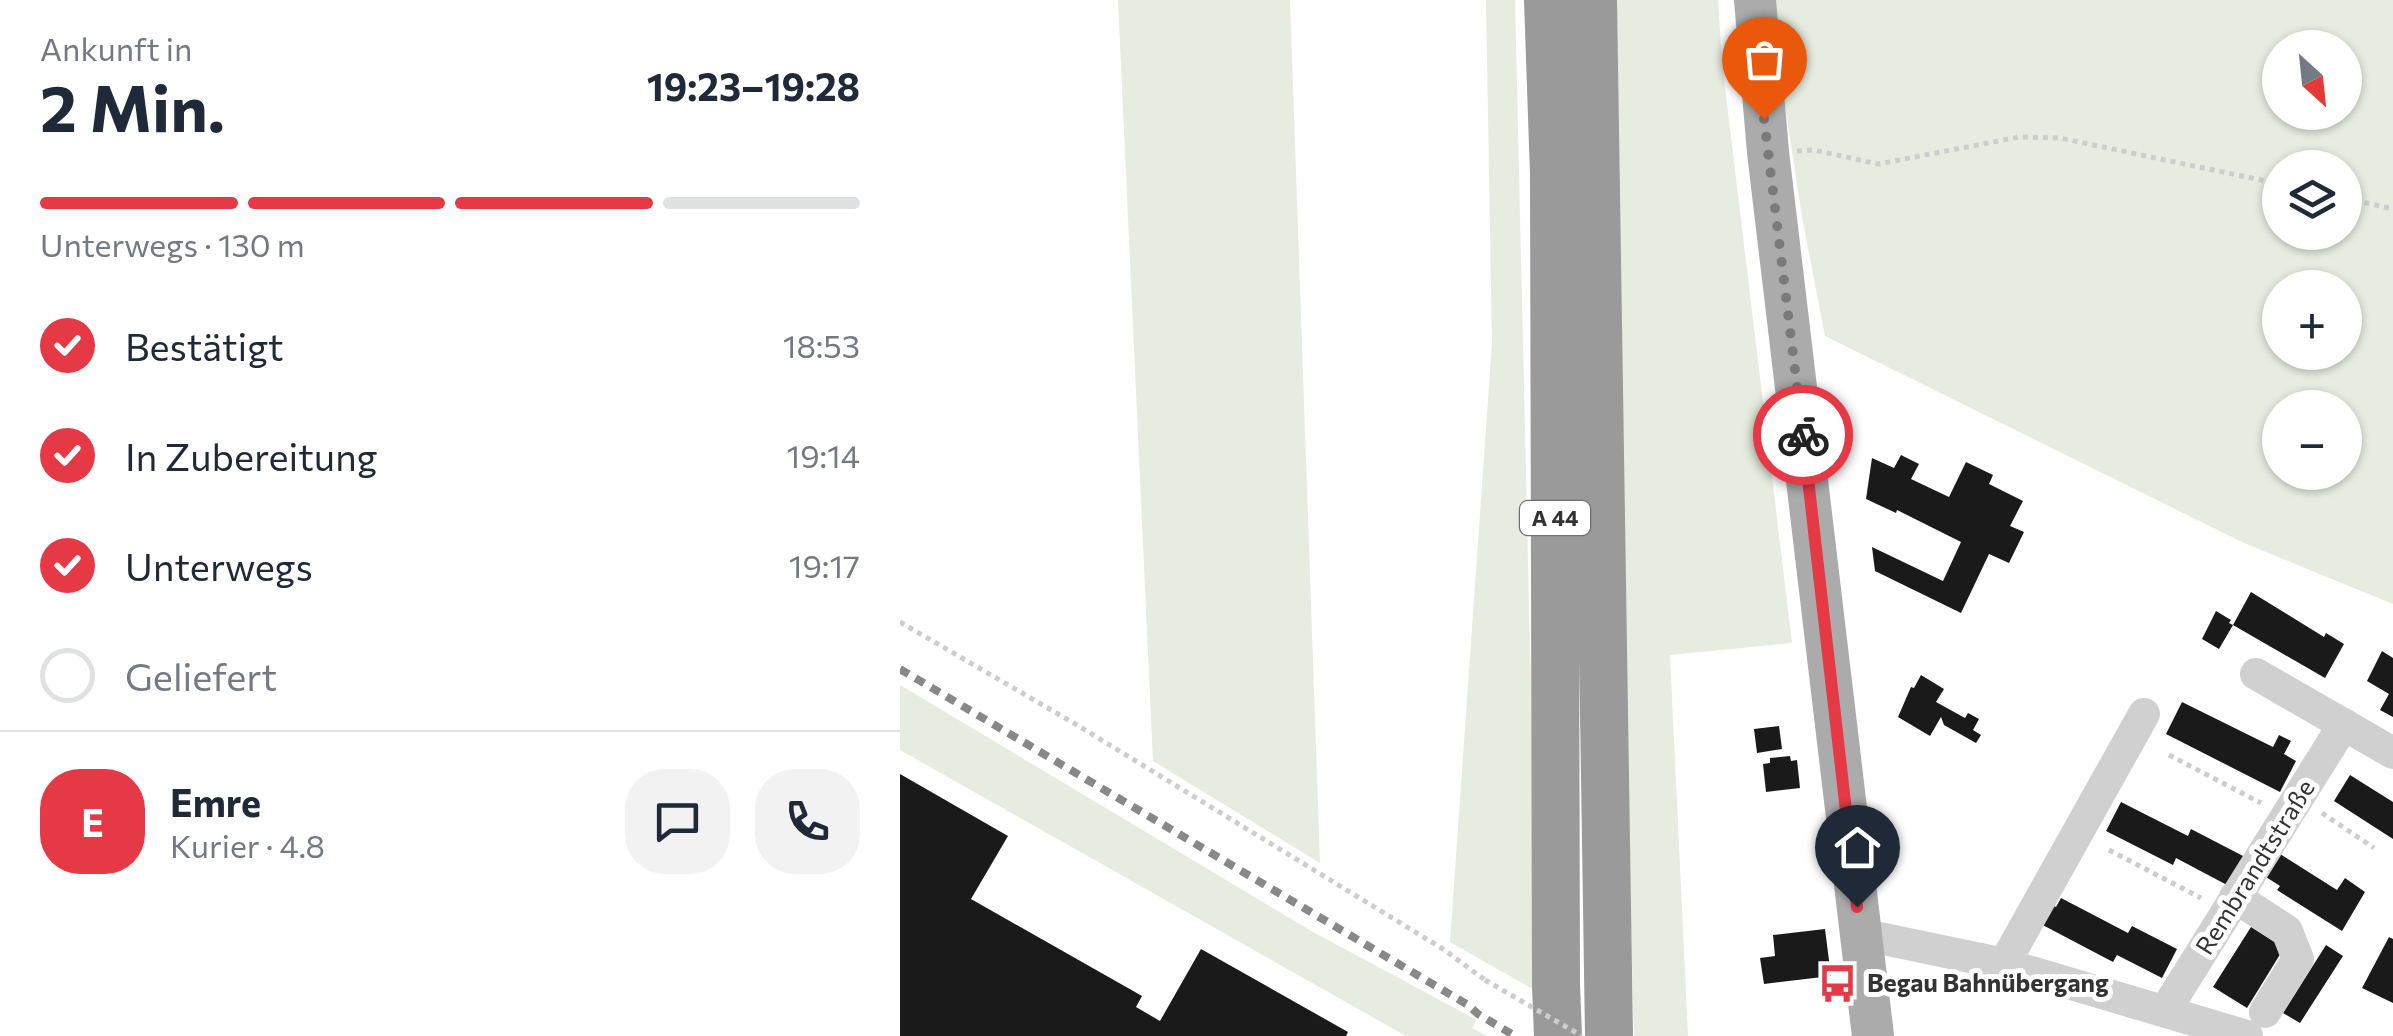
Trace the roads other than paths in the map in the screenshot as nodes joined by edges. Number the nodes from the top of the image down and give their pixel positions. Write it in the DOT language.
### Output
graph roads {
  1 [pos="1548,0"];
  2 [pos="1593,0"];
  3 [pos="1754,0"];
  4 [pos="2256,674"];
  5 [pos="2144,714"];
  6 [pos="2344,724"];
  7 [pos="2393,753"];
  8 [pos="2230,904"];
  9 [pos="1860,934"];
  10 [pos="2004,964"];
  11 [pos="2165,1011"];
  12 [pos="2256,1024"];
  13 [pos="1558,1036"];
  14 [pos="1609,1036"];
  15 [pos="1873,1036"];
  1 -- 13 [label="highway, A 44"];
  2 -- 14 [label="highway, A 44"];
  3 -- 9 [label="main road"];
  4 -- 6 [label="street"];
  5 -- 10 [label="street"];
  6 -- 7 [label="street"];
  6 -- 8 [label="street, Rembrandtstraße"];
  8 -- 11 [label="street, Rembrandtstraße"];
  8 -- 12 [label="street"];
  9 -- 10 [label="street"];
  9 -- 15 [label="main road"];
  10 -- 11 [label="street"];
  11 -- 12 [label="street"];
}
